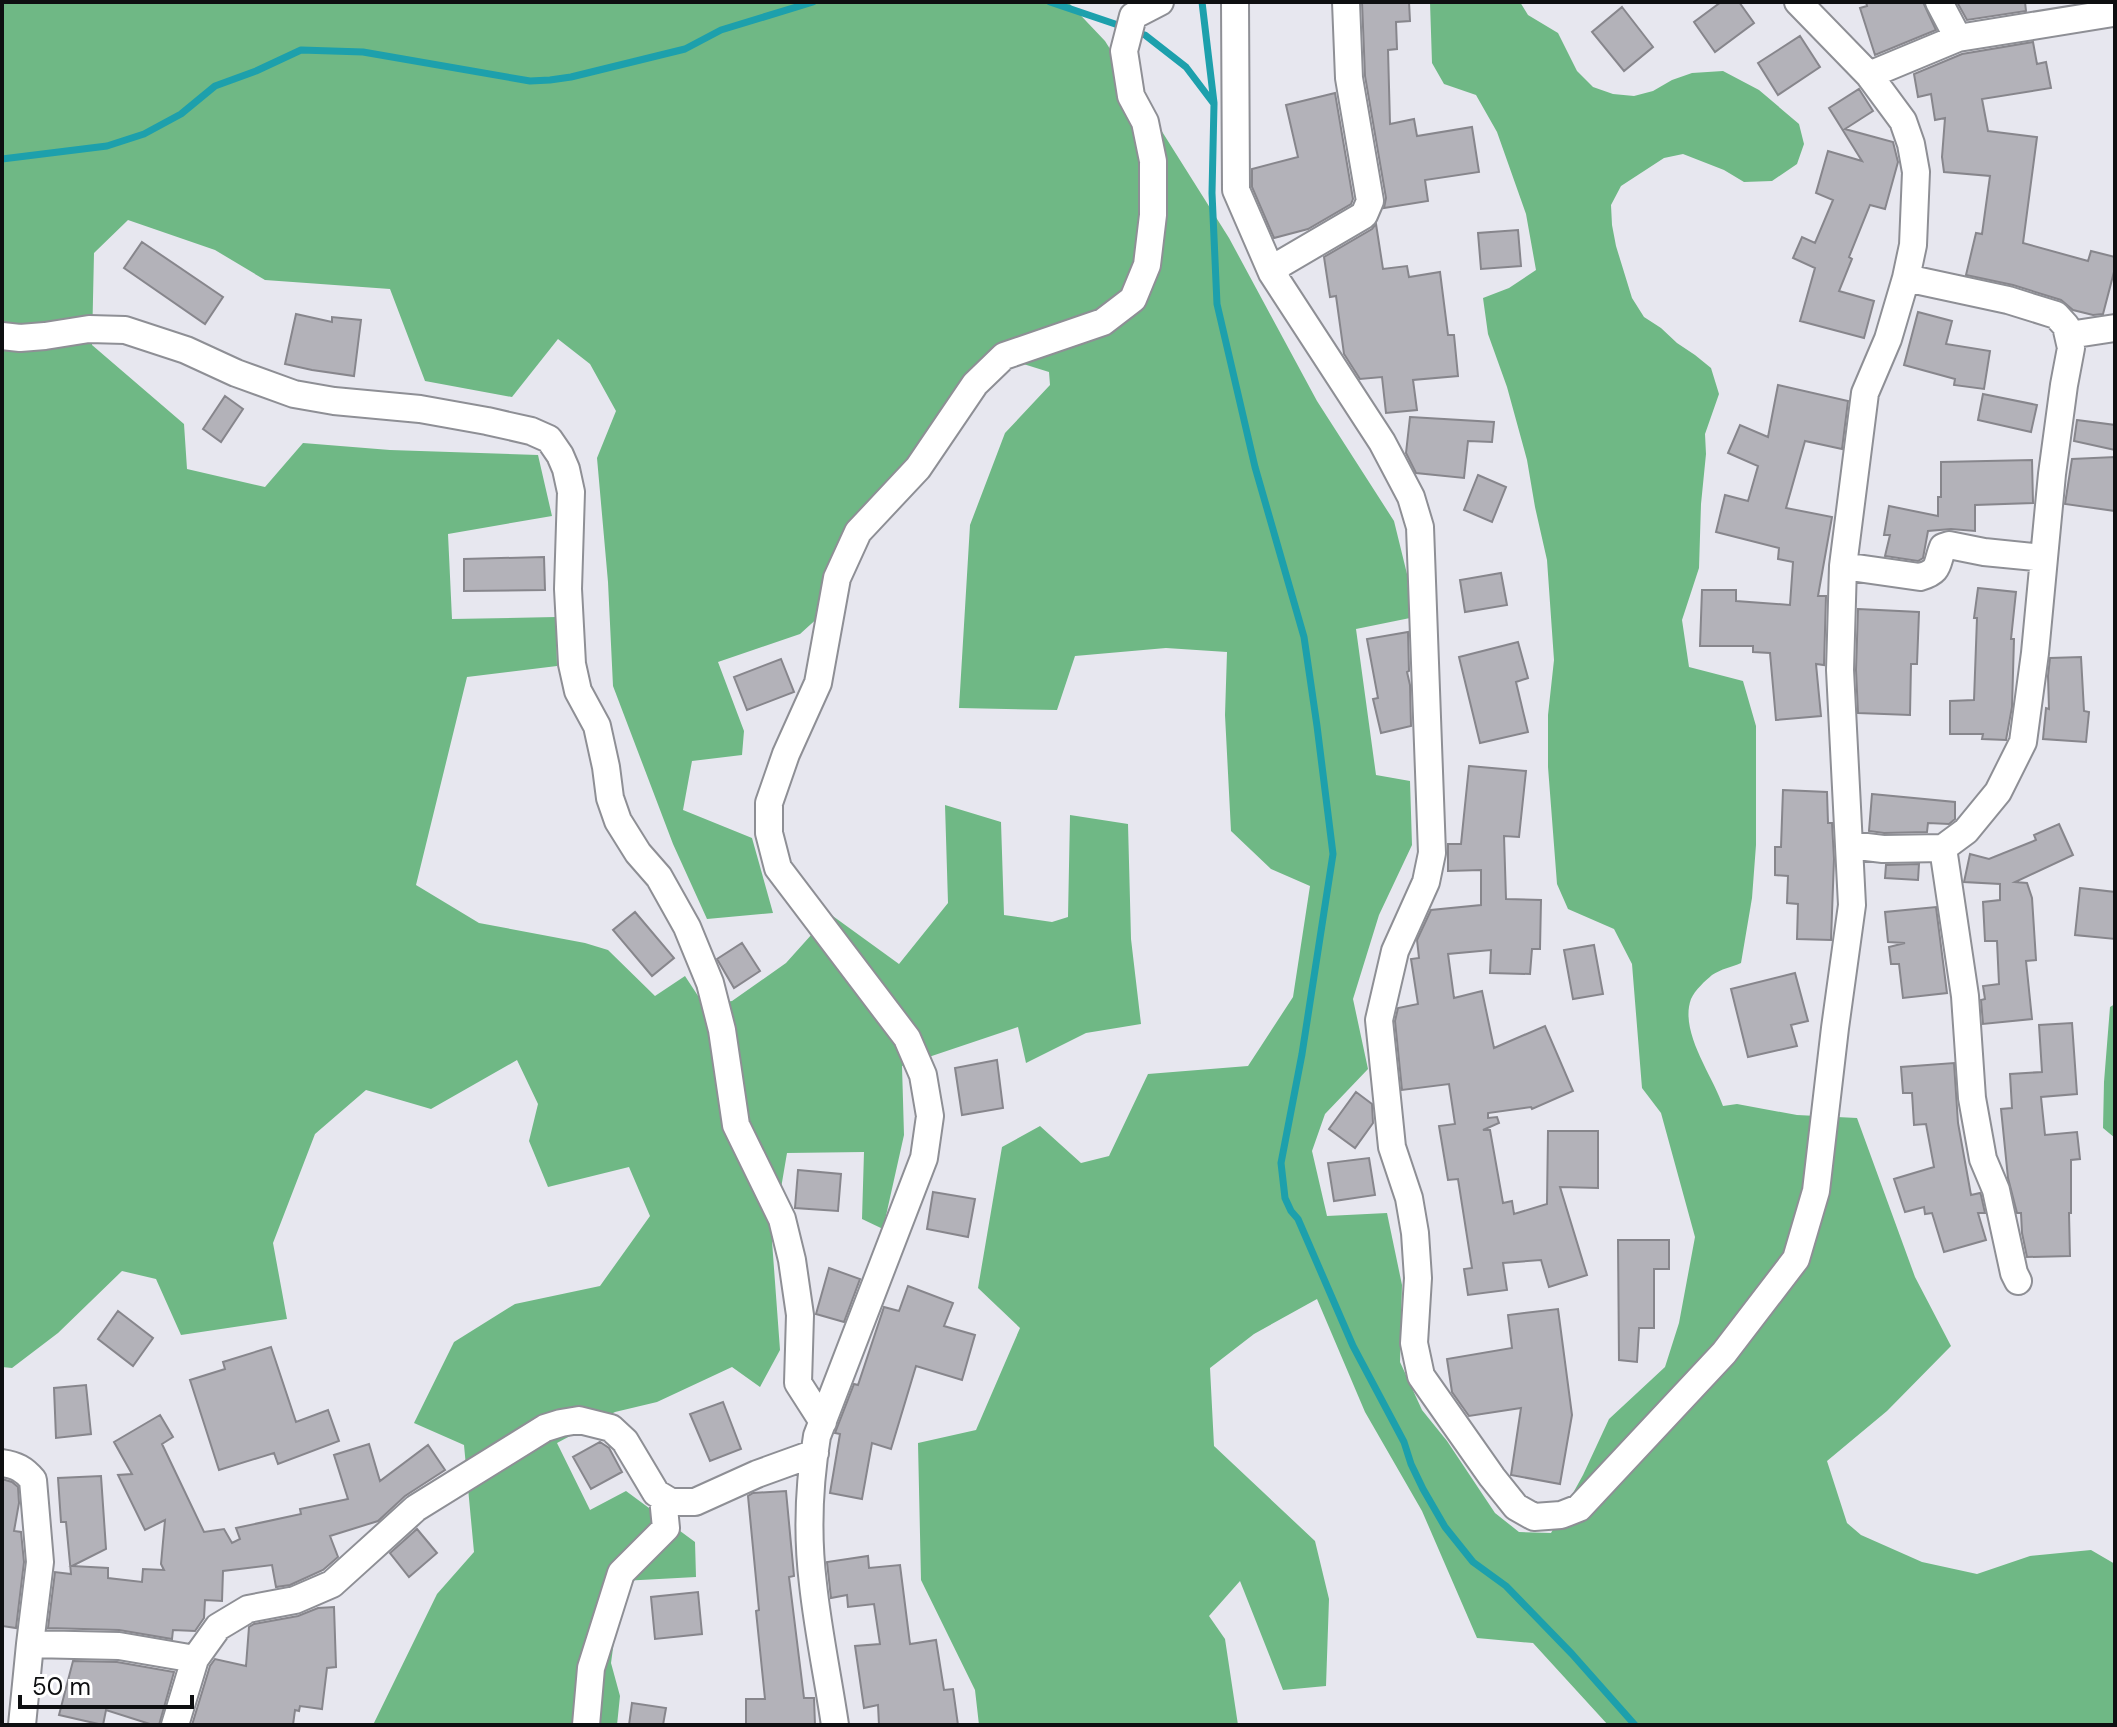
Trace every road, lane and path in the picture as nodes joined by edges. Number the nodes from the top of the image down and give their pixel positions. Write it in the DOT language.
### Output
graph roads {
  1 [pos="1160,2"];
  2 [pos="1235,2"];
  3 [pos="1346,2"];
  4 [pos="1798,2"];
  5 [pos="1939,2"];
  6 [pos="2113,13"];
  7 [pos="1958,38"];
  8 [pos="1869,75"];
  9 [pos="1272,273"];
  10 [pos="1906,278"];
  11 [pos="2115,328"];
  12 [pos="2069,335"];
  13 [pos="2,336"];
  14 [pos="2044,558"];
  15 [pos="1843,566"];
  16 [pos="1850,845"];
  17 [pos="1943,848"];
  18 [pos="2018,1281"];
  19 [pos="823,1422"];
  20 [pos="815,1453"];
  21 [pos="2,1463"];
  22 [pos="663,1498"];
  23 [pos="30,1644"];
  24 [pos="195,1659"];
  25 [pos="22,1725"];
  26 [pos="175,1725"];
  27 [pos="586,1725"];
  28 [pos="835,1725"];
  1 -- 19 [label="street"];
  2 -- 9 [label="street"];
  3 -- 9 [label="street"];
  4 -- 8 [label="street"];
  5 -- 7 [label="street"];
  6 -- 7 [label="street"];
  7 -- 8 [label="street"];
  8 -- 10 [label="street"];
  9 -- 16 [label="street"];
  10 -- 12 [label="street"];
  10 -- 15 [label="street"];
  11 -- 12 [label="street"];
  12 -- 14 [label="street"];
  13 -- 19 [label="street"];
  14 -- 15 [label="street"];
  14 -- 17 [label="street"];
  15 -- 16 [label="street"];
  16 -- 17 [label="street"];
  17 -- 18 [label="street"];
  19 -- 20 [label="street"];
  20 -- 22 [label="street"];
  20 -- 28 [label="street"];
  21 -- 23 [label="street"];
  22 -- 24 [label="street"];
  22 -- 27 [label="street"];
  23 -- 24 [label="street"];
  23 -- 25 [label="street"];
  24 -- 26 [label="street"];
}
